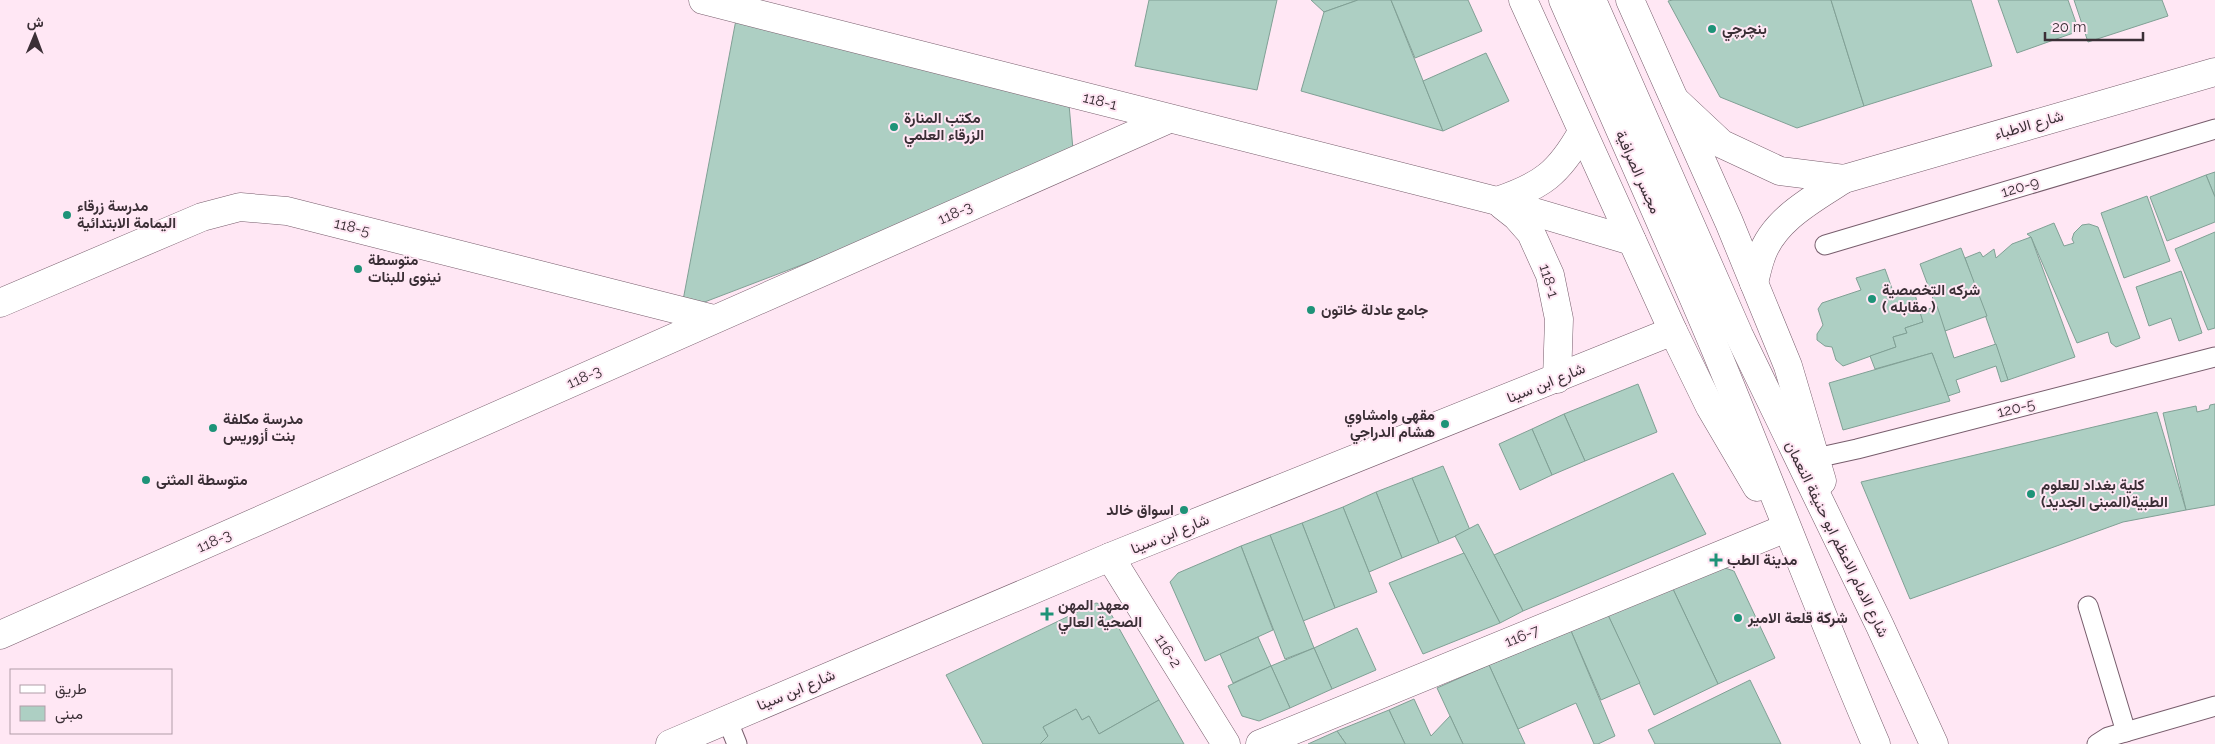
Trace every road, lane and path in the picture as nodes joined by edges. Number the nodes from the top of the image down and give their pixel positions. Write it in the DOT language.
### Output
graph roads {
  1 [pos="703,0"];
  2 [pos="1523,0"];
  3 [pos="1563,0"];
  4 [pos="1592,0"];
  5 [pos="1630,0"];
  6 [pos="2215,72"];
  7 [pos="1675,100"];
  8 [pos="1169,119"];
  9 [pos="2215,129"];
  10 [pos="1582,132"];
  11 [pos="1844,179"];
  12 [pos="1497,202"];
  13 [pos="1632,241"];
  14 [pos="1825,245"];
  15 [pos="1754,283"];
  16 [pos="0,303"];
  17 [pos="714,319"];
  18 [pos="1673,331"];
  19 [pos="1739,335"];
  20 [pos="2215,357"];
  21 [pos="1557,378"];
  22 [pos="1816,458"];
  23 [pos="1836,538"];
  24 [pos="1790,539"];
  25 [pos="1110,558"];
  26 [pos="2088,606"];
  27 [pos="0,635"];
  28 [pos="2215,706"];
  29 [pos="727,719"];
  30 [pos="2126,732"];
  31 [pos="670,744"];
  32 [pos="737,744"];
  33 [pos="1226,744"];
  34 [pos="1260,744"];
  35 [pos="1876,744"];
  36 [pos="1934,744"];
  37 [pos="2097,744"];
  1 -- 8 [label="street, 118-1"];
  2 -- 10 [label="street"];
  3 -- 24 [label="street, مجسر الصرافية"];
  4 -- 19 [label="street, مجسر الصرافية"];
  5 -- 7 [label="street"];
  6 -- 11 [label="street, شارع الاطباء"];
  7 -- 11 [label="street"];
  7 -- 15 [label="street"];
  8 -- 12 [label="street, 118-1"];
  8 -- 17 [label="street, 118-3"];
  9 -- 14 [label="lane, 120-9"];
  10 -- 12 [label="street"];
  10 -- 13 [label="street"];
  11 -- 15 [label="street"];
  12 -- 13 [label="street, 118-1"];
  12 -- 21 [label="street, 118-1"];
  13 -- 18 [label="street"];
  15 -- 22 [label="street"];
  16 -- 17 [label="street, 118-5"];
  17 -- 27 [label="street, 118-3"];
  18 -- 21 [label="street, شارع ابن سينا"];
  18 -- 24 [label="street"];
  19 -- 23 [label="street, شارع الامام الاعظم ابو حنيفة النعمان"];
  20 -- 22 [label="lane, 120-5"];
  21 -- 25 [label="street, شارع ابن سينا"];
  22 -- 23 [label="street"];
  23 -- 36 [label="street, شارع الامام الاعظم ابو حنيفة النعمان"];
  24 -- 34 [label="street, 116-7"];
  24 -- 35 [label="street"];
  25 -- 29 [label="street, شارع ابن سينا"];
  25 -- 33 [label="street, 116-2"];
  26 -- 30 [label="lane"];
  28 -- 30 [label="lane"];
  29 -- 31 [label="street, شارع ابن سينا"];
  29 -- 32 [label="lane"];
  30 -- 37 [label="lane"];
}
